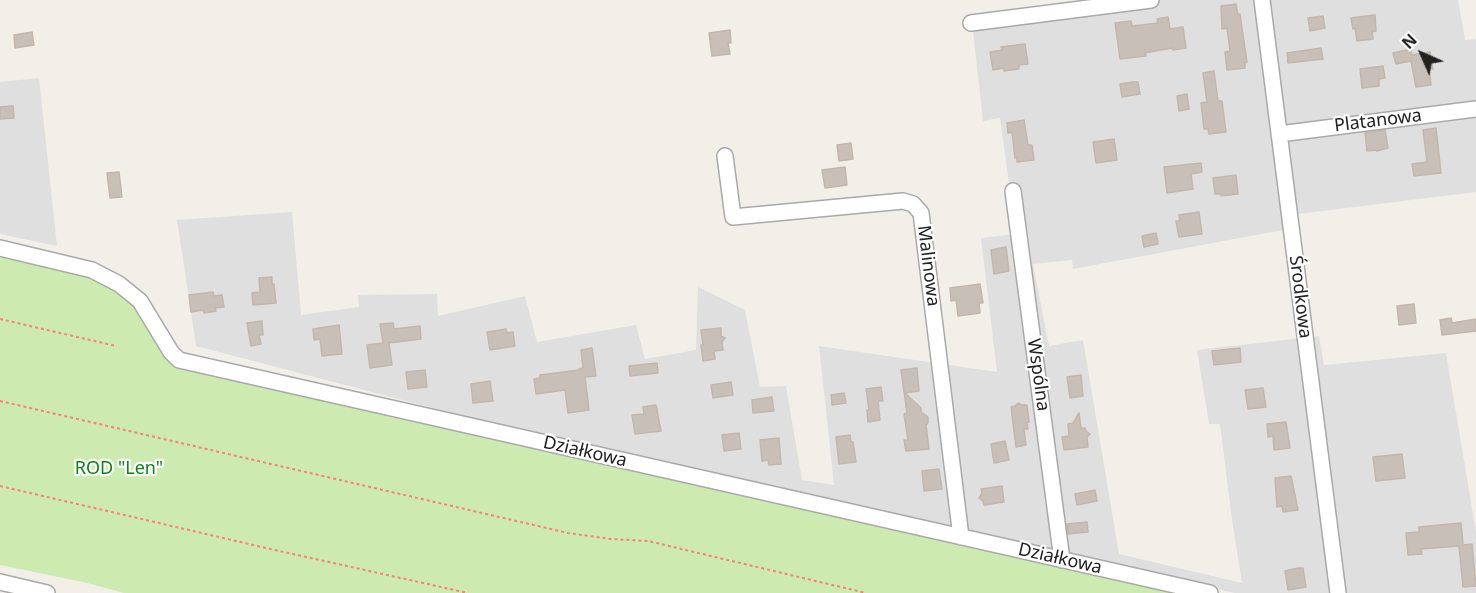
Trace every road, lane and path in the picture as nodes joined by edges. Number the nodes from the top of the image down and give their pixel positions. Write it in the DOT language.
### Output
graph roads {
  1 [pos="1151,0"];
  2 [pos="1262,0"];
  3 [pos="971,23"];
  4 [pos="1476,109"];
  5 [pos="1279,134"];
  6 [pos="725,156"];
  7 [pos="1013,191"];
  8 [pos="0,248"];
  9 [pos="0,319"];
  10 [pos="116,346"];
  11 [pos="0,401"];
  12 [pos="0,486"];
  13 [pos="961,537"];
  14 [pos="1062,560"];
  15 [pos="0,582"];
  16 [pos="47,593"];
  17 [pos="468,593"];
  18 [pos="866,593"];
  19 [pos="1210,593"];
  20 [pos="1338,593"];
  1 -- 3 [label="street"];
  2 -- 5 [label="street, Środkowa"];
  4 -- 5 [label="street, Platanowa"];
  5 -- 20 [label="street, Środkowa"];
  6 -- 13 [label="street, Malinowa"];
  7 -- 14 [label="street, Wspólna"];
  8 -- 13 [label="street, Działkowa"];
  9 -- 10 [label="path"];
  11 -- 18 [label="path"];
  12 -- 17 [label="path"];
  13 -- 14 [label="street, Działkowa"];
  14 -- 19 [label="street, Działkowa"];
  15 -- 16 [label="street"];
}
